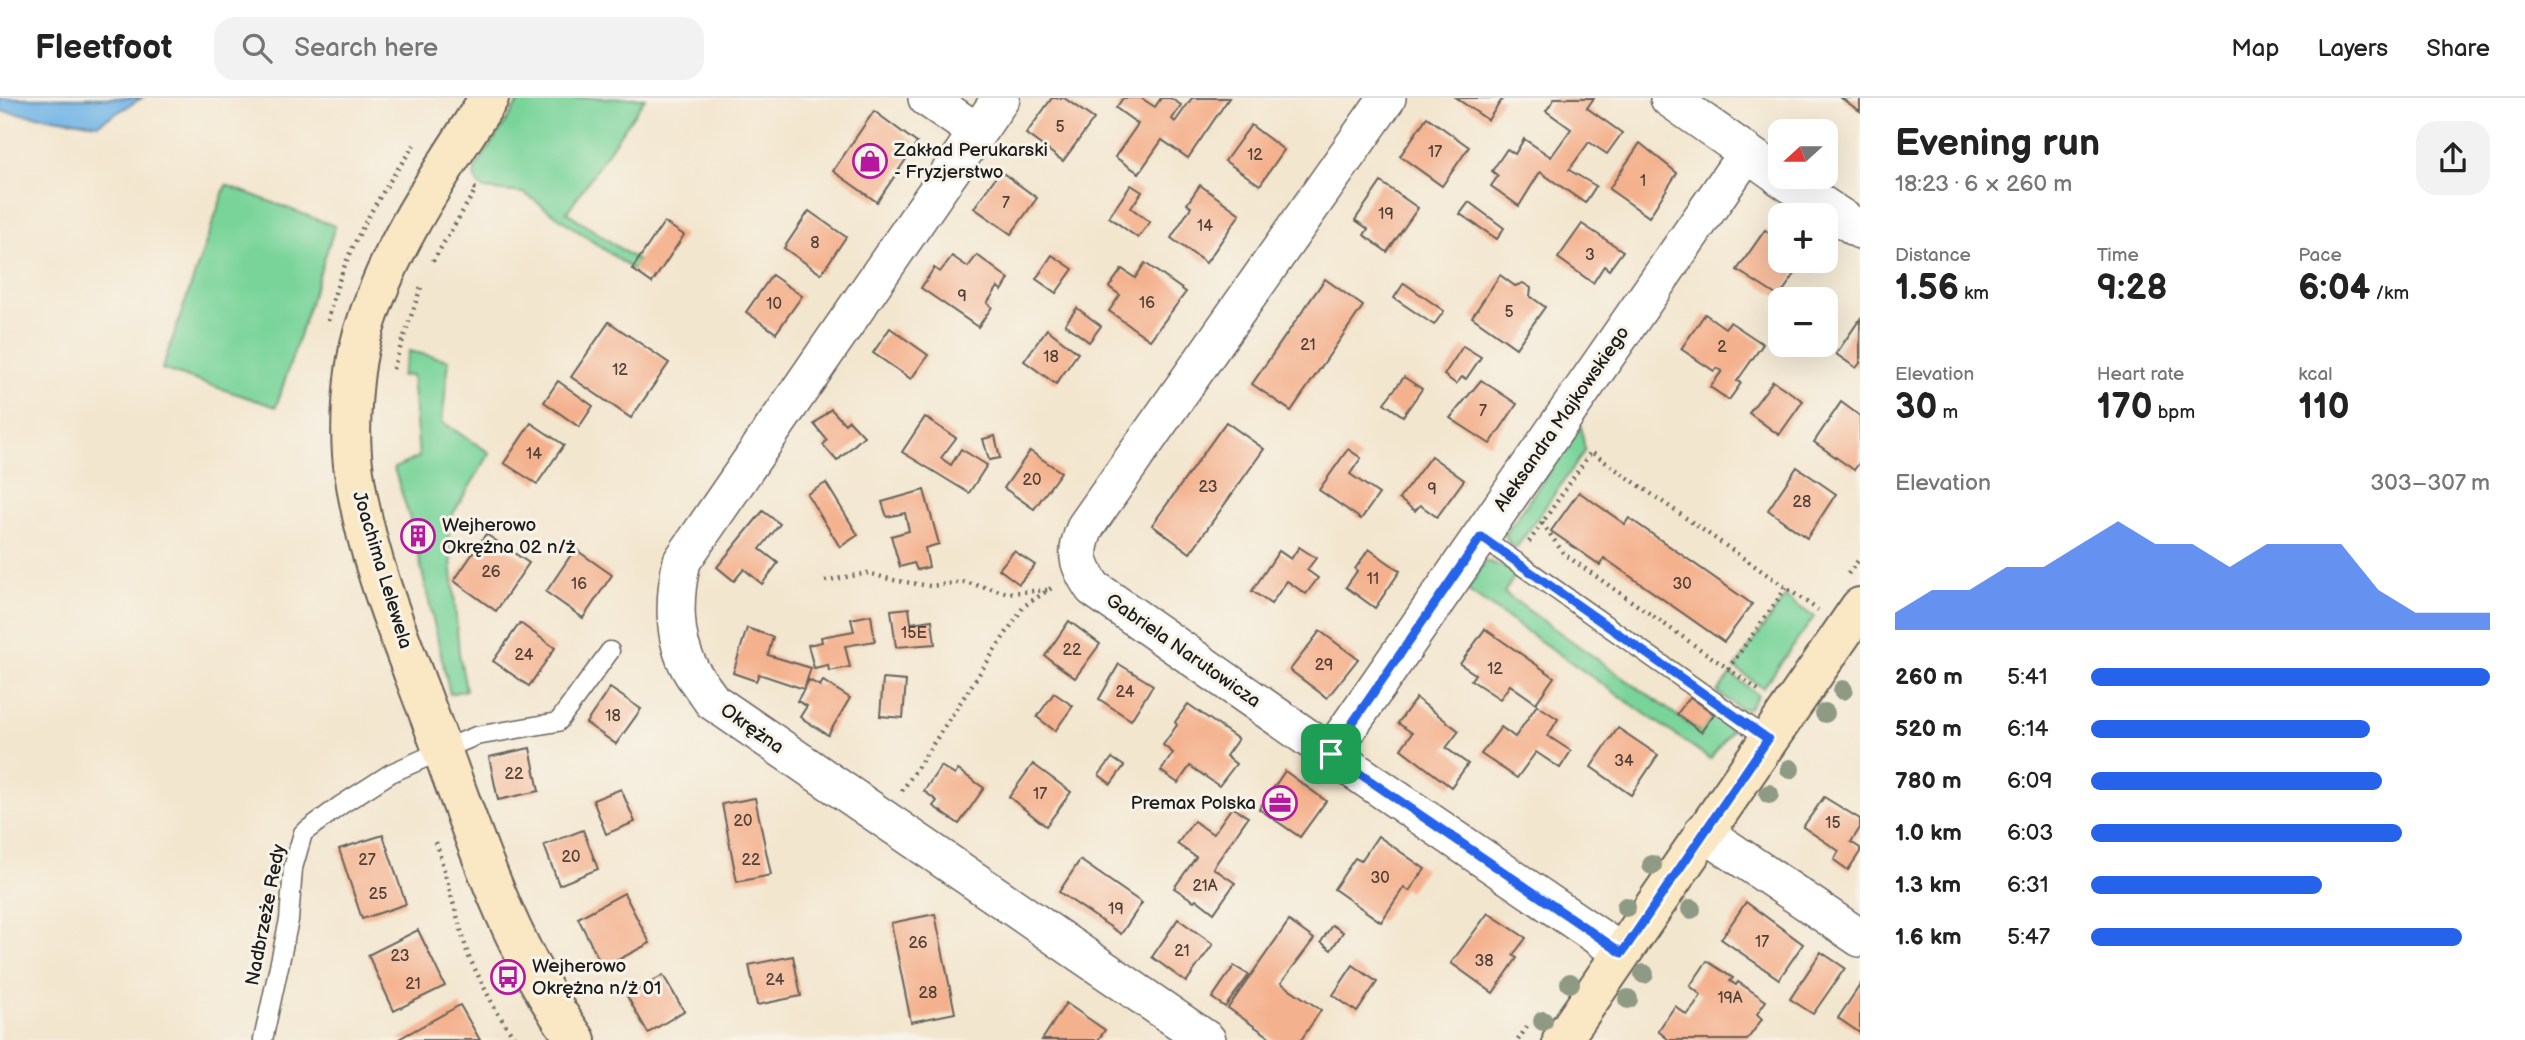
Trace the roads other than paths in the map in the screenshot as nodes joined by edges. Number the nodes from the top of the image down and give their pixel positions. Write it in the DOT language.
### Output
graph roads {
  1 [pos="489,98"];
  2 [pos="927,98"];
  3 [pos="1001,98"];
  4 [pos="1387,98"];
  5 [pos="1669,98"];
  6 [pos="977,132"];
  7 [pos="1746,154"];
  8 [pos="1768,169"];
  9 [pos="1798,189"];
  10 [pos="1860,230"];
  11 [pos="1481,537"];
  12 [pos="1860,607"];
  13 [pos="610,651"];
  14 [pos="1768,739"];
  15 [pos="442,751"];
  16 [pos="1331,754"];
  17 [pos="1703,832"];
  18 [pos="1860,938"];
  19 [pos="1622,953"];
  20 [pos="263,1040"];
  21 [pos="576,1040"];
  22 [pos="1206,1040"];
  23 [pos="1562,1040"];
  1 -- 15 [label="main road, Joachima Lelewela"];
  2 -- 6 [label="street"];
  3 -- 6 [label="street, Okrężna"];
  4 -- 16 [label="street, Gabriela Narutowicza"];
  5 -- 7 [label="street"];
  6 -- 22 [label="street, Okrężna"];
  7 -- 8 [label="street"];
  7 -- 11 [label="street, Aleksandra Majkowskiego"];
  9 -- 10 [label="street"];
  11 -- 14 [label="lane"];
  11 -- 16 [label="street, Aleksandra Majkowskiego"];
  12 -- 14 [label="main road"];
  13 -- 15 [label="lane, Nadbrzeże Redy"];
  14 -- 17 [label="main road"];
  15 -- 20 [label="lane, Nadbrzeże Redy"];
  15 -- 21 [label="main road, Joachima Lelewela"];
  16 -- 19 [label="street, Gabriela Narutowicza"];
  17 -- 18 [label="street"];
  17 -- 19 [label="main road"];
  19 -- 23 [label="main road"];
}
